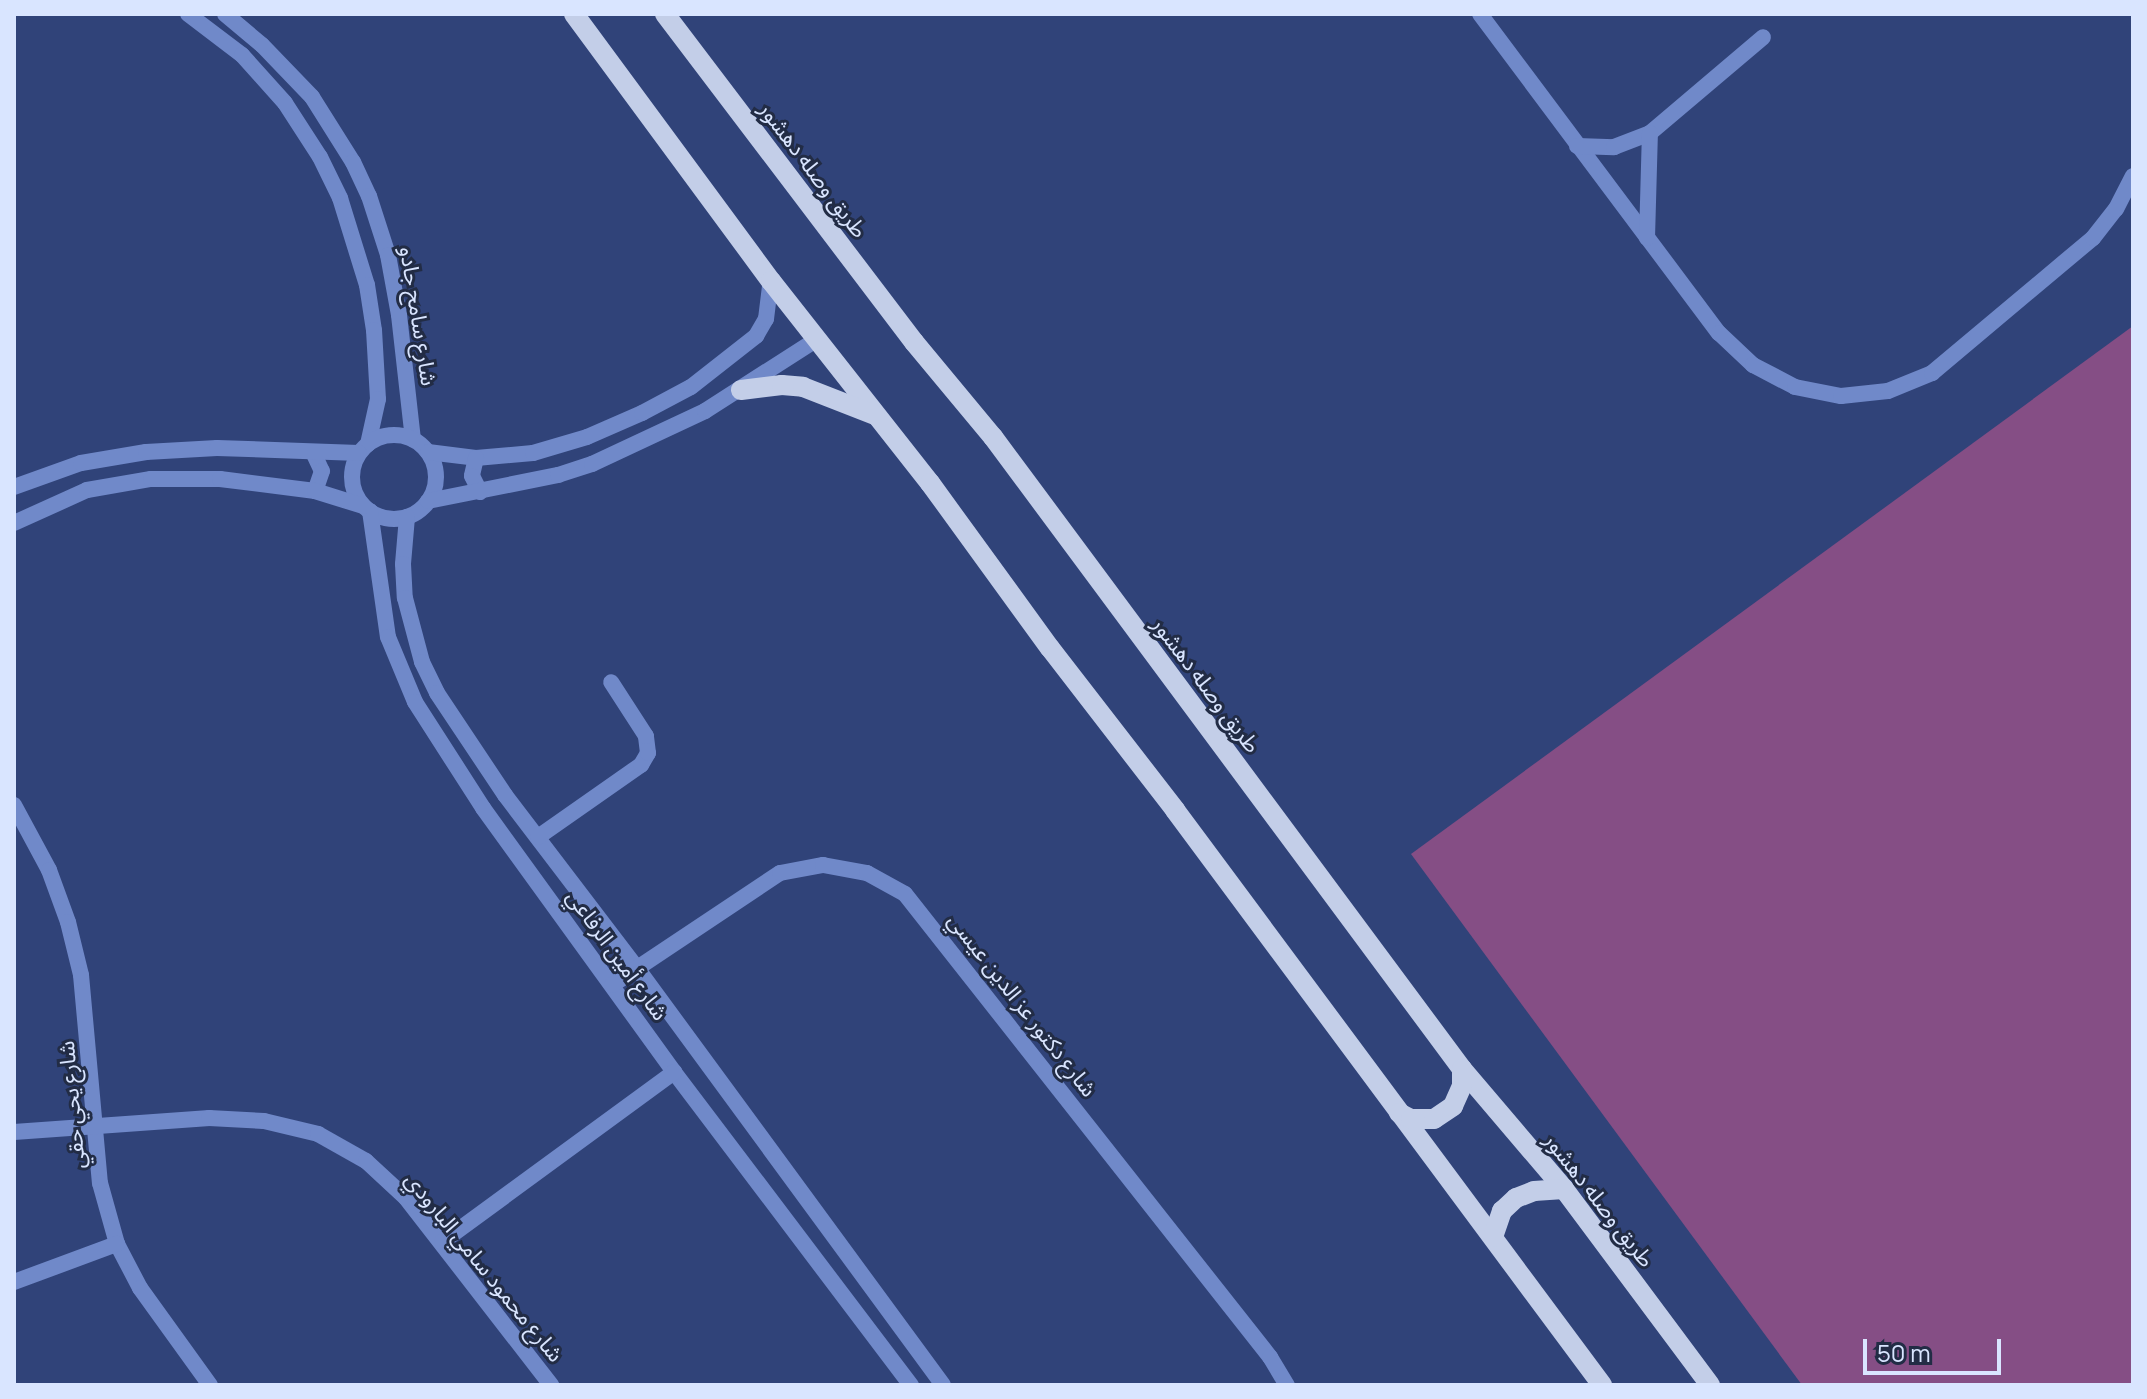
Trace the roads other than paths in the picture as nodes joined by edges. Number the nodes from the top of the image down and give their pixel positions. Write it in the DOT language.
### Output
graph roads {
  1 [pos="188,14"];
  2 [pos="225,14"];
  3 [pos="574,14"];
  4 [pos="665,14"];
  5 [pos="1480,14"];
  6 [pos="1763,37"];
  7 [pos="1650,133"];
  8 [pos="1577,146"];
  9 [pos="2133,176"];
  10 [pos="1647,238"];
  11 [pos="771,281"];
  12 [pos="817,339"];
  13 [pos="691,387"];
  14 [pos="741,390"];
  15 [pos="705,411"];
  16 [pos="880,417"];
  17 [pos="413,439"];
  18 [pos="364,448"];
  19 [pos="313,452"];
  20 [pos="428,452"];
  21 [pos="476,458"];
  22 [pos="14,487"];
  23 [pos="315,491"];
  24 [pos="480,492"];
  25 [pos="428,501"];
  26 [pos="367,509"];
  27 [pos="407,517"];
  28 [pos="14,523"];
  29 [pos="611,682"];
  30 [pos="14,805"];
  31 [pos="538,837"];
  32 [pos="637,968"];
  33 [pos="612,985"];
  34 [pos="1462,1069"];
  35 [pos="674,1072"];
  36 [pos="1399,1113"];
  37 [pos="97,1127"];
  38 [pos="14,1132"];
  39 [pos="1564,1189"];
  40 [pos="1493,1237"];
  41 [pos="442,1242"];
  42 [pos="117,1244"];
  43 [pos="14,1282"];
  44 [pos="210,1385"];
  45 [pos="551,1385"];
  46 [pos="911,1385"];
  47 [pos="943,1385"];
  48 [pos="1287,1385"];
  49 [pos="1602,1385"];
  50 [pos="1710,1385"];
  1 -- 18 [label="street, شارع سامح جادو"];
  2 -- 17 [label="street, شارع سامح جادو"];
  3 -- 11 [label="main road"];
  4 -- 34 [label="main road, طريق وصله دهشور"];
  5 -- 8 [label="street"];
  6 -- 7 [label="street"];
  7 -- 8 [label="street"];
  7 -- 10 [label="street"];
  8 -- 10 [label="street"];
  9 -- 10 [label="street"];
  11 -- 12 [label="main road"];
  11 -- 13 [label="street"];
  12 -- 14 [label="street"];
  12 -- 16 [label="main road"];
  13 -- 15 [label="street"];
  13 -- 21 [label="street"];
  14 -- 15 [label="street"];
  14 -- 16 [label="main road"];
  15 -- 24 [label="street"];
  16 -- 36 [label="main road"];
  17 -- 18 [label="street"];
  17 -- 20 [label="street"];
  18 -- 19 [label="street"];
  18 -- 26 [label="street"];
  19 -- 22 [label="street"];
  19 -- 23 [label="street"];
  20 -- 21 [label="street"];
  20 -- 25 [label="street"];
  21 -- 24 [label="street"];
  23 -- 26 [label="street"];
  23 -- 28 [label="street"];
  24 -- 25 [label="street"];
  25 -- 27 [label="street"];
  26 -- 27 [label="street"];
  26 -- 33 [label="street, شارع أمين الرفاعي"];
  27 -- 31 [label="street, شارع أمين الرفاعي"];
  29 -- 31 [label="street"];
  30 -- 37 [label="street, شارع يحي حقي"];
  31 -- 32 [label="street, شارع أمين الرفاعي"];
  32 -- 33 [label="street, شارع دكتور عز الدين عيسي"];
  32 -- 47 [label="street, شارع أمين الرفاعي"];
  32 -- 48 [label="street, شارع دكتور عز الدين عيسي"];
  33 -- 35 [label="street, شارع أمين الرفاعي"];
  34 -- 36 [label="main road"];
  34 -- 39 [label="main road, طريق وصله دهشور"];
  35 -- 41 [label="street"];
  35 -- 46 [label="street, شارع أمين الرفاعي"];
  36 -- 40 [label="main road"];
  37 -- 38 [label="street, شارع محمود سامي البارودي"];
  37 -- 41 [label="street, شارع محمود سامي البارودي"];
  37 -- 42 [label="street, شارع يحي حقي"];
  39 -- 40 [label="main road"];
  39 -- 50 [label="main road, طريق وصله دهشور"];
  40 -- 49 [label="main road"];
  41 -- 45 [label="street, شارع محمود سامي البارودي"];
  42 -- 43 [label="street"];
  42 -- 44 [label="street, شارع يحي حقي"];
}
